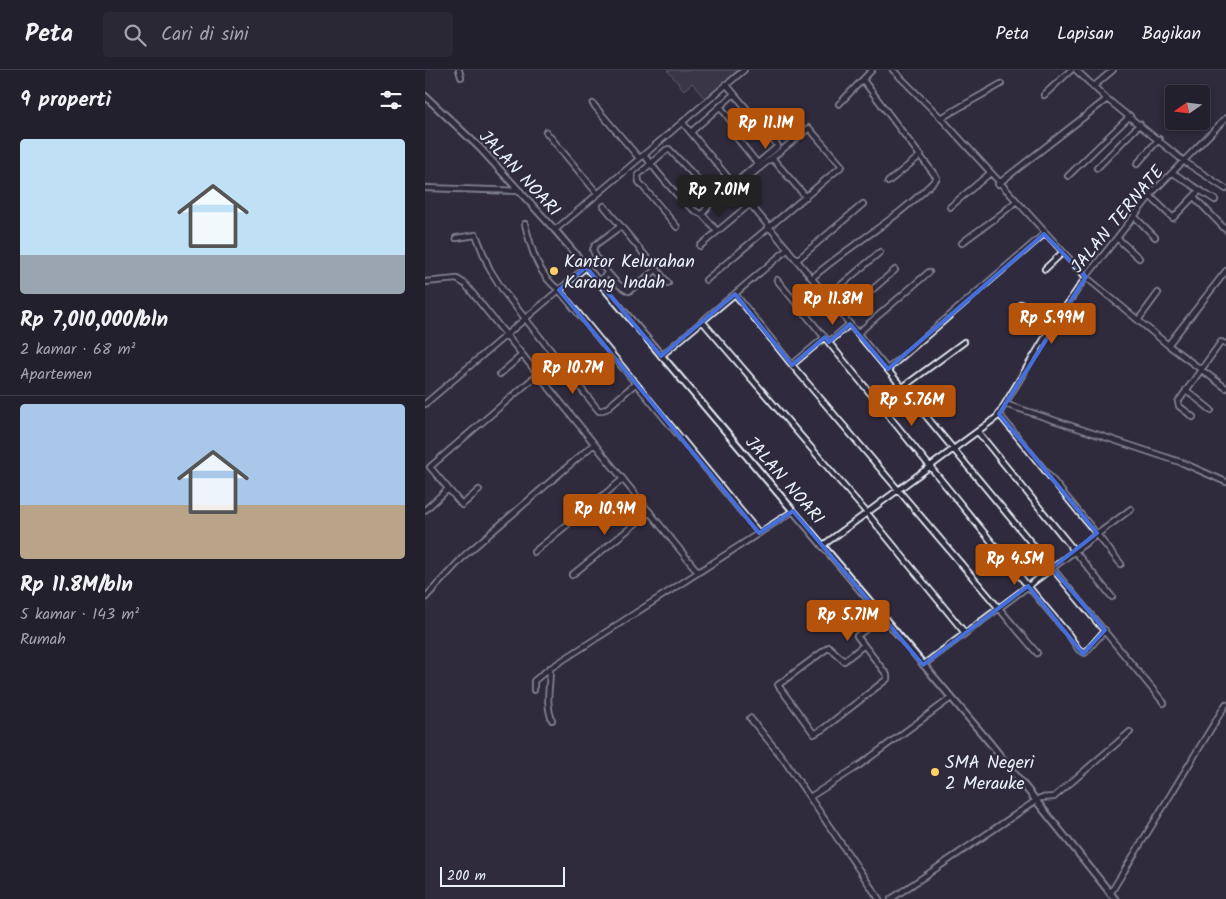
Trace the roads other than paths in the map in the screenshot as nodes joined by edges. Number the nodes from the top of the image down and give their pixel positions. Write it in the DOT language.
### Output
graph roads {
  1 [pos="459,70"];
  2 [pos="744,70"];
  3 [pos="872,70"];
  4 [pos="1071,70"];
  5 [pos="1076,70"];
  6 [pos="1113,70"];
  7 [pos="896,71"];
  8 [pos="461,77"];
  9 [pos="863,80"];
  10 [pos="1001,84"];
  11 [pos="727,85"];
  12 [pos="1093,87"];
  13 [pos="733,93"];
  14 [pos="425,96"];
  15 [pos="1044,96"];
  16 [pos="1107,99"];
  17 [pos="593,104"];
  18 [pos="839,104"];
  19 [pos="721,106"];
  20 [pos="1130,116"];
  21 [pos="941,118"];
  22 [pos="1226,118"];
  23 [pos="683,123"];
  24 [pos="1140,124"];
  25 [pos="546,132"];
  26 [pos="691,132"];
  27 [pos="1159,139"];
  28 [pos="921,155"];
  29 [pos="641,157"];
  30 [pos="772,158"];
  31 [pos="1185,162"];
  32 [pos="651,164"];
  33 [pos="758,164"];
  34 [pos="1137,164"];
  35 [pos="1097,168"];
  36 [pos="1173,173"];
  37 [pos="989,174"];
  38 [pos="1068,176"];
  39 [pos="888,182"];
  40 [pos="998,184"];
  41 [pos="735,186"];
  42 [pos="425,188"];
  43 [pos="1226,189"];
  44 [pos="520,191"];
  45 [pos="1199,191"];
  46 [pos="597,193"];
  47 [pos="1150,196"];
  48 [pos="807,197"];
  49 [pos="1194,197"];
  50 [pos="1215,200"];
  51 [pos="1015,202"];
  52 [pos="750,204"];
  53 [pos="863,204"];
  54 [pos="604,206"];
  55 [pos="950,207"];
  56 [pos="702,214"];
  57 [pos="1134,216"];
  58 [pos="525,224"];
  59 [pos="621,226"];
  60 [pos="677,227"];
  61 [pos="770,227"];
  62 [pos="555,230"];
  63 [pos="1226,230"];
  64 [pos="717,231"];
  65 [pos="1044,234"];
  66 [pos="1155,236"];
  67 [pos="456,238"];
  68 [pos="1117,238"];
  69 [pos="962,243"];
  70 [pos="701,246"];
  71 [pos="788,249"];
  72 [pos="881,252"];
  73 [pos="1063,252"];
  74 [pos="1139,258"];
  75 [pos="797,260"];
  76 [pos="586,267"];
  77 [pos="657,269"];
  78 [pos="1045,269"];
  79 [pos="895,270"];
  80 [pos="1226,271"];
  81 [pos="929,272"];
  82 [pos="608,273"];
  83 [pos="1086,277"];
  84 [pos="812,278"];
  85 [pos="1220,279"];
  86 [pos="706,280"];
  87 [pos="777,280"];
  88 [pos="425,282"];
  89 [pos="598,282"];
  90 [pos="668,283"];
  91 [pos="1226,283"];
  92 [pos="559,290"];
  93 [pos="1158,293"];
  94 [pos="735,294"];
  95 [pos="827,297"];
  96 [pos="1021,304"];
  97 [pos="843,315"];
  98 [pos="1139,319"];
  99 [pos="525,320"];
  100 [pos="702,321"];
  101 [pos="850,324"];
  102 [pos="1049,331"];
  103 [pos="858,333"];
  104 [pos="507,335"];
  105 [pos="825,337"];
  106 [pos="829,342"];
  107 [pos="964,342"];
  108 [pos="1226,344"];
  109 [pos="1169,345"];
  110 [pos="522,355"];
  111 [pos="661,356"];
  112 [pos="792,365"];
  113 [pos="888,369"];
  114 [pos="1201,370"];
  115 [pos="500,374"];
  116 [pos="537,375"];
  117 [pos="635,384"];
  118 [pos="903,387"];
  119 [pos="1226,388"];
  120 [pos="1186,390"];
  121 [pos="425,404"];
  122 [pos="1005,404"];
  123 [pos="1211,410"];
  124 [pos="999,414"];
  125 [pos="1193,417"];
  126 [pos="977,432"];
  127 [pos="594,444"];
  128 [pos="954,449"];
  129 [pos="930,467"];
  130 [pos="623,479"];
  131 [pos="1226,482"];
  132 [pos="448,489"];
  133 [pos="899,489"];
  134 [pos="479,490"];
  135 [pos="1131,508"];
  136 [pos="425,510"];
  137 [pos="793,511"];
  138 [pos="650,512"];
  139 [pos="867,513"];
  140 [pos="759,533"];
  141 [pos="1097,533"];
  142 [pos="823,546"];
  143 [pos="1074,551"];
  144 [pos="534,552"];
  145 [pos="1121,564"];
  146 [pos="1052,568"];
  147 [pos="698,572"];
  148 [pos="572,575"];
  149 [pos="1028,586"];
  150 [pos="1112,597"];
  151 [pos="425,598"];
  152 [pos="999,608"];
  153 [pos="883,616"];
  154 [pos="1105,630"];
  155 [pos="965,633"];
  156 [pos="863,646"];
  157 [pos="1037,653"];
  158 [pos="923,665"];
  159 [pos="549,668"];
  160 [pos="534,690"];
  161 [pos="951,698"];
  162 [pos="1163,704"];
  163 [pos="1226,704"];
  164 [pos="750,718"];
  165 [pos="552,720"];
  166 [pos="1130,732"];
  167 [pos="810,797"];
  168 [pos="1036,802"];
  169 [pos="1111,894"];
  170 [pos="879,899"];
  171 [pos="891,899"];
  172 [pos="1115,899"];
  1 -- 8 [label="street"];
  2 -- 11 [label="street"];
  3 -- 9 [label="street"];
  4 -- 15 [label="street"];
  5 -- 12 [label="street"];
  6 -- 12 [label="street"];
  7 -- 21 [label="street"];
  9 -- 18 [label="street"];
  9 -- 28 [label="street"];
  10 -- 21 [label="street"];
  11 -- 13 [label="street"];
  11 -- 23 [label="street"];
  12 -- 16 [label="street"];
  13 -- 19 [label="street"];
  13 -- 33 [label="street"];
  14 -- 44 [label="street, JALAN NOARI"];
  16 -- 20 [label="street"];
  16 -- 40 [label="street"];
  17 -- 29 [label="street"];
  19 -- 26 [label="street"];
  19 -- 33 [label="street"];
  20 -- 24 [label="street"];
  20 -- 38 [label="street"];
  21 -- 37 [label="street"];
  22 -- 31 [label="street, JALAN TERNATE"];
  23 -- 26 [label="street"];
  23 -- 29 [label="street"];
  24 -- 27 [label="street"];
  24 -- 35 [label="street"];
  25 -- 46 [label="street"];
  26 -- 41 [label="street"];
  27 -- 31 [label="street"];
  27 -- 34 [label="street"];
  28 -- 39 [label="street"];
  28 -- 84 [label="street"];
  29 -- 32 [label="street"];
  29 -- 46 [label="street"];
  30 -- 41 [label="street"];
  30 -- 48 [label="street"];
  30 -- 48 [label="street"];
  31 -- 36 [label="street, JALAN TERNATE"];
  31 -- 43 [label="street"];
  32 -- 56 [label="street"];
  32 -- 56 [label="street"];
  32 -- 60 [label="street"];
  33 -- 41 [label="street"];
  36 -- 45 [label="street"];
  36 -- 47 [label="street, JALAN TERNATE"];
  37 -- 40 [label="street"];
  37 -- 55 [label="street"];
  40 -- 51 [label="street"];
  41 -- 52 [label="street"];
  42 -- 44 [label="street"];
  44 -- 62 [label="street, JALAN NOARI"];
  45 -- 49 [label="street"];
  45 -- 50 [label="street"];
  46 -- 62 [label="street"];
  47 -- 49 [label="street"];
  47 -- 57 [label="street, JALAN TERNATE"];
  48 -- 61 [label="street"];
  49 -- 63 [label="street"];
  51 -- 65 [label="street"];
  51 -- 69 [label="street"];
  52 -- 61 [label="street"];
  52 -- 64 [label="street"];
  53 -- 75 [label="street"];
  54 -- 59 [label="street"];
  56 -- 64 [label="street"];
  57 -- 66 [label="street"];
  57 -- 68 [label="street, JALAN TERNATE"];
  58 -- 92 [label="street"];
  59 -- 77 [label="street"];
  59 -- 82 [label="street"];
  61 -- 71 [label="street"];
  61 -- 86 [label="street"];
  62 -- 76 [label="street, JALAN NOARI"];
  64 -- 70 [label="street"];
  65 -- 73 [label="street"];
  65 -- 113 [label="street"];
  67 -- 99 [label="street"];
  68 -- 74 [label="street"];
  68 -- 83 [label="street, JALAN TERNATE"];
  71 -- 75 [label="street"];
  71 -- 94 [label="street"];
  72 -- 95 [label="street"];
  73 -- 78 [label="street"];
  73 -- 83 [label="street"];
  75 -- 84 [label="street"];
  76 -- 89 [label="street, JALAN NOARI"];
  76 -- 92 [label="street"];
  77 -- 82 [label="street"];
  77 -- 90 [label="street"];
  79 -- 97 [label="street"];
  80 -- 85 [label="street"];
  81 -- 103 [label="street"];
  82 -- 89 [label="street"];
  83 -- 98 [label="street"];
  83 -- 102 [label="street, JALAN TERNATE"];
  84 -- 95 [label="street"];
  85 -- 91 [label="street"];
  85 -- 109 [label="street"];
  87 -- 105 [label="street"];
  88 -- 104 [label="street"];
  89 -- 111 [label="street, JALAN NOARI"];
  92 -- 99 [label="street"];
  92 -- 117 [label="street"];
  93 -- 98 [label="street"];
  94 -- 100 [label="street"];
  94 -- 112 [label="street"];
  95 -- 97 [label="street"];
  96 -- 102 [label="street"];
  97 -- 101 [label="street"];
  98 -- 109 [label="street"];
  99 -- 104 [label="street"];
  99 -- 117 [label="street"];
  100 -- 111 [label="street"];
  100 -- 139 [label="street"];
  101 -- 103 [label="street"];
  101 -- 106 [label="street"];
  102 -- 122 [label="street, JALAN TERNATE"];
  103 -- 113 [label="street"];
  104 -- 110 [label="street"];
  104 -- 121 [label="street"];
  105 -- 106 [label="street"];
  105 -- 112 [label="street"];
  106 -- 129 [label="street"];
  107 -- 118 [label="street"];
  108 -- 114 [label="street"];
  109 -- 114 [label="street"];
  110 -- 115 [label="street"];
  110 -- 116 [label="street"];
  111 -- 137 [label="street, JALAN NOARI"];
  112 -- 133 [label="street"];
  113 -- 118 [label="street"];
  114 -- 119 [label="street"];
  114 -- 120 [label="street"];
  116 -- 127 [label="street"];
  116 -- 132 [label="street"];
  117 -- 140 [label="street"];
  118 -- 128 [label="street"];
  120 -- 123 [label="street"];
  120 -- 125 [label="street"];
  122 -- 124 [label="street, JALAN TERNATE"];
  122 -- 131 [label="street"];
  124 -- 126 [label="street, JALAN TERNATE"];
  124 -- 141 [label="street"];
  126 -- 128 [label="street, JALAN TERNATE"];
  126 -- 143 [label="street"];
  127 -- 130 [label="street"];
  127 -- 151 [label="street"];
  128 -- 129 [label="street, JALAN TERNATE"];
  128 -- 146 [label="street"];
  129 -- 133 [label="street, JALAN TERNATE"];
  129 -- 149 [label="street"];
  130 -- 138 [label="street"];
  130 -- 144 [label="street"];
  132 -- 134 [label="street"];
  132 -- 136 [label="street"];
  133 -- 139 [label="street, JALAN TERNATE"];
  133 -- 152 [label="street"];
  135 -- 141 [label="street"];
  137 -- 140 [label="street"];
  137 -- 142 [label="street, JALAN NOARI"];
  138 -- 147 [label="street"];
  138 -- 148 [label="street"];
  139 -- 142 [label="street, JALAN TERNATE"];
  139 -- 155 [label="street"];
  140 -- 147 [label="street"];
  141 -- 143 [label="street"];
  141 -- 145 [label="street"];
  142 -- 153 [label="street, JALAN NOARI"];
  143 -- 146 [label="street"];
  143 -- 150 [label="street"];
  146 -- 149 [label="street"];
  146 -- 154 [label="street"];
  147 -- 159 [label="street"];
  149 -- 152 [label="street"];
  149 -- 154 [label="street"];
  152 -- 155 [label="street"];
  152 -- 157 [label="street"];
  153 -- 156 [label="street"];
  153 -- 158 [label="street, JALAN NOARI"];
  154 -- 162 [label="street"];
  155 -- 158 [label="street"];
  156 -- 156 [label="street"];
  158 -- 161 [label="street, JALAN NOARI"];
  159 -- 160 [label="street"];
  159 -- 165 [label="street"];
  161 -- 167 [label="street"];
  161 -- 168 [label="street, JALAN NOARI"];
  163 -- 169 [label="street"];
  164 -- 167 [label="street"];
  166 -- 168 [label="street"];
  167 -- 170 [label="street"];
  168 -- 169 [label="street, JALAN NOARI"];
  168 -- 171 [label="street"];
  169 -- 172 [label="street, JALAN NOARI"];
}
